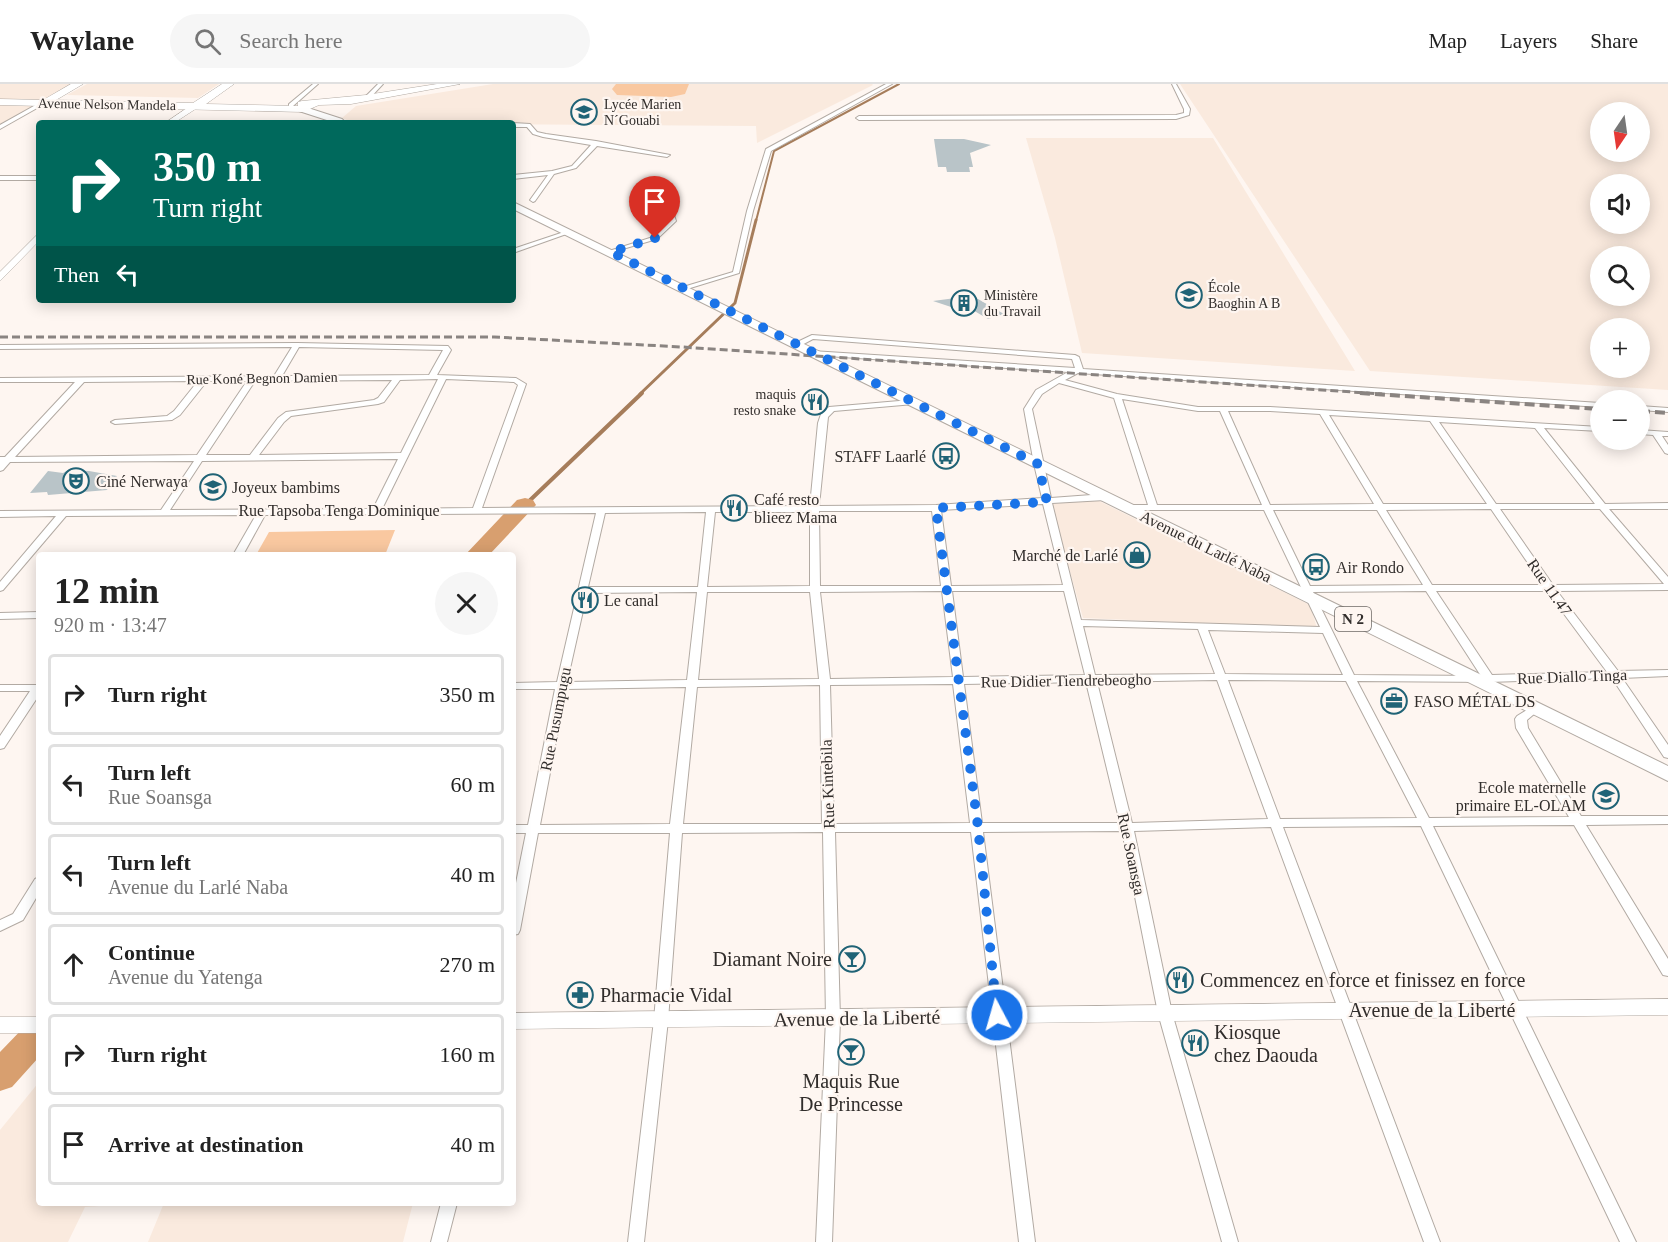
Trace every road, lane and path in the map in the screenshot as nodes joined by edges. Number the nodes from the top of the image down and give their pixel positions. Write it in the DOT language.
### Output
graph roads {
  1 [pos="78,84"];
  2 [pos="229,84"];
  3 [pos="316,84"];
  4 [pos="381,84"];
  5 [pos="454,84"];
  6 [pos="890,84"];
  7 [pos="1174,84"];
  8 [pos="366,98"];
  9 [pos="0,102"];
  10 [pos="43,103"];
  11 [pos="197,105"];
  12 [pos="304,106"];
  13 [pos="859,118"];
  14 [pos="174,120"];
  15 [pos="336,120"];
  16 [pos="516,125"];
  17 [pos="0,127"];
  18 [pos="596,143"];
  19 [pos="667,155"];
  20 [pos="552,173"];
  21 [pos="0,177"];
  22 [pos="516,177"];
  23 [pos="36,178"];
  24 [pos="659,199"];
  25 [pos="534,200"];
  26 [pos="516,206"];
  27 [pos="569,232"];
  28 [pos="36,239"];
  29 [pos="516,251"];
  30 [pos="611,252"];
  31 [pos="0,278"];
  32 [pos="685,288"];
  33 [pos="297,345"];
  34 [pos="795,345"];
  35 [pos="0,347"];
  36 [pos="973,350"];
  37 [pos="811,353"];
  38 [pos="1014,365"];
  39 [pos="1078,369"];
  40 [pos="277,377"];
  41 [pos="398,377"];
  42 [pos="432,377"];
  43 [pos="443,377"];
  44 [pos="253,378"];
  45 [pos="204,379"];
  46 [pos="0,380"];
  47 [pos="81,380"];
  48 [pos="1059,381"];
  49 [pos="1117,396"];
  50 [pos="911,402"];
  51 [pos="1590,404"];
  52 [pos="1650,409"];
  53 [pos="1668,410"];
  54 [pos="1224,411"];
  55 [pos="1324,414"];
  56 [pos="1433,419"];
  57 [pos="115,422"];
  58 [pos="1538,426"];
  59 [pos="1590,429"];
  60 [pos="1650,433"];
  61 [pos="1656,433"];
  62 [pos="1668,434"];
  63 [pos="1668,452"];
  64 [pos="405,456"];
  65 [pos="253,457"];
  66 [pos="200,458"];
  67 [pos="3,460"];
  68 [pos="1038,464"];
  69 [pos="0,468"];
  70 [pos="1105,497"];
  71 [pos="1047,502"];
  72 [pos="1668,506"];
  73 [pos="1267,507"];
  74 [pos="1379,507"];
  75 [pos="1495,507"];
  76 [pos="1605,507"];
  77 [pos="814,508"];
  78 [pos="936,508"];
  79 [pos="1130,508"];
  80 [pos="1153,508"];
  81 [pos="477,509"];
  82 [pos="711,509"];
  83 [pos="377,510"];
  84 [pos="601,510"];
  85 [pos="263,511"];
  86 [pos="164,512"];
  87 [pos="0,514"];
  88 [pos="63,514"];
  89 [pos="240,552"];
  90 [pos="1668,585"];
  91 [pos="0,588"];
  92 [pos="1069,588"];
  93 [pos="1429,588"];
  94 [pos="1550,588"];
  95 [pos="703,589"];
  96 [pos="583,590"];
  97 [pos="815,590"];
  98 [pos="947,590"];
  99 [pos="1310,594"];
  100 [pos="36,613"];
  101 [pos="0,616"];
  102 [pos="1078,623"];
  103 [pos="1202,626"];
  104 [pos="1326,630"];
  105 [pos="1614,673"];
  106 [pos="1668,673"];
  107 [pos="1220,677"];
  108 [pos="1483,679"];
  109 [pos="1091,680"];
  110 [pos="1351,680"];
  111 [pos="958,681"];
  112 [pos="825,682"];
  113 [pos="691,683"];
  114 [pos="516,686"];
  115 [pos="561,686"];
  116 [pos="0,688"];
  117 [pos="36,688"];
  118 [pos="36,691"];
  119 [pos="1534,709"];
  120 [pos="0,745"];
  121 [pos="1668,754"];
  122 [pos="1668,774"];
  123 [pos="1668,820"];
  124 [pos="1576,821"];
  125 [pos="1276,823"];
  126 [pos="1426,824"];
  127 [pos="978,827"];
  128 [pos="1127,827"];
  129 [pos="829,828"];
  130 [pos="516,829"];
  131 [pos="676,829"];
  132 [pos="534,830"];
  133 [pos="36,887"];
  134 [pos="516,916"];
  135 [pos="0,926"];
  136 [pos="1668,971"];
  137 [pos="1668,1007"];
  138 [pos="1514,1009"];
  139 [pos="1343,1010"];
  140 [pos="1165,1013"];
  141 [pos="997,1015"];
  142 [pos="833,1019"];
  143 [pos="661,1020"];
  144 [pos="516,1021"];
  145 [pos="447,1206"];
  146 [pos="439,1242"];
  147 [pos="636,1242"];
  148 [pos="824,1242"];
  149 [pos="1027,1242"];
  150 [pos="1230,1242"];
  151 [pos="1431,1242"];
  152 [pos="1628,1242"];
  1 -- 10 [label="highway"];
  2 -- 11 [label="highway"];
  3 -- 12 [label="street"];
  4 -- 8 [label="street"];
  5 -- 8 [label="highway, Avenue Nelson Mandela"];
  6 -- 32 [label="street"];
  7 -- 13 [label="street"];
  8 -- 12 [label="highway, Avenue Nelson Mandela"];
  9 -- 10 [label="highway, Avenue Nelson Mandela"];
  10 -- 11 [label="highway, Avenue Nelson Mandela"];
  10 -- 17 [label="street"];
  11 -- 12 [label="highway, Avenue Nelson Mandela"];
  11 -- 14 [label="main road"];
  12 -- 15 [label="main road"];
  16 -- 18 [label="street"];
  18 -- 19 [label="street"];
  18 -- 20 [label="street"];
  20 -- 22 [label="street"];
  20 -- 25 [label="street"];
  21 -- 23 [label="street"];
  24 -- 30 [label="street"];
  26 -- 27 [label="main road, N 2"];
  27 -- 29 [label="street"];
  27 -- 30 [label="main road, N 2"];
  28 -- 31 [label="main road"];
  30 -- 32 [label="main road, N 2"];
  32 -- 34 [label="main road, Avenue du Larlé Naba / N 2"];
  33 -- 35 [label="street"];
  33 -- 40 [label="street"];
  33 -- 42 [label="street"];
  34 -- 36 [label="street"];
  34 -- 37 [label="main road, Avenue du Larlé Naba / N 2"];
  36 -- 38 [label="street"];
  36 -- 39 [label="street"];
  37 -- 38 [label="street"];
  37 -- 50 [label="main road, Avenue du Larlé Naba / N 2"];
  38 -- 39 [label="street"];
  39 -- 48 [label="street"];
  39 -- 51 [label="street"];
  40 -- 41 [label="street, Rue Koné Begnon Damien"];
  40 -- 44 [label="street, Rue Koné Begnon Damien"];
  41 -- 42 [label="street, Rue Koné Begnon Damien"];
  41 -- 65 [label="street"];
  42 -- 43 [label="street, Rue Koné Begnon Damien"];
  43 -- 64 [label="street"];
  43 -- 81 [label="street, Rue Koné Begnon Damien"];
  44 -- 45 [label="street, Rue Koné Begnon Damien"];
  44 -- 66 [label="street"];
  45 -- 47 [label="street, Rue Koné Begnon Damien"];
  45 -- 57 [label="street"];
  46 -- 47 [label="street, Rue Koné Begnon Damien"];
  47 -- 67 [label="street"];
  48 -- 49 [label="street"];
  48 -- 68 [label="street, Rue Soansga"];
  49 -- 54 [label="street"];
  49 -- 80 [label="street"];
  50 -- 68 [label="main road, Avenue du Larlé Naba / N 2"];
  50 -- 77 [label="street, Rue Kintebila"];
  52 -- 53 [label="street"];
  54 -- 55 [label="street"];
  54 -- 73 [label="street"];
  55 -- 56 [label="street"];
  55 -- 74 [label="street"];
  56 -- 58 [label="street"];
  56 -- 75 [label="street, Rue 11.47"];
  58 -- 59 [label="street"];
  58 -- 76 [label="street"];
  60 -- 61 [label="street"];
  61 -- 62 [label="street"];
  61 -- 63 [label="street"];
  64 -- 65 [label="street"];
  64 -- 83 [label="street"];
  65 -- 66 [label="street"];
  66 -- 67 [label="street"];
  66 -- 86 [label="street"];
  67 -- 69 [label="street"];
  68 -- 70 [label="main road, Avenue du Larlé Naba / N 2"];
  68 -- 71 [label="street, Rue Soansga"];
  70 -- 71 [label="street, Rue Tapsoba Tenga Dominique"];
  70 -- 79 [label="main road, Avenue du Larlé Naba / N 2"];
  71 -- 78 [label="street, Rue Tapsoba Tenga Dominique"];
  71 -- 92 [label="street, Rue Soansga"];
  72 -- 76 [label="street"];
  73 -- 74 [label="street"];
  73 -- 80 [label="street"];
  73 -- 99 [label="street"];
  74 -- 75 [label="street"];
  74 -- 93 [label="street"];
  75 -- 76 [label="street"];
  75 -- 94 [label="street, Rue 11.47"];
  76 -- 90 [label="street"];
  77 -- 78 [label="street, Rue Tapsoba Tenga Dominique"];
  77 -- 82 [label="street, Rue Tapsoba Tenga Dominique"];
  77 -- 97 [label="street, Rue Kintebila"];
  78 -- 98 [label="street"];
  79 -- 80 [label="street"];
  79 -- 99 [label="main road, Avenue du Larlé Naba / N 2"];
  81 -- 83 [label="street, Rue Tapsoba Tenga Dominique"];
  81 -- 84 [label="street, Rue Tapsoba Tenga Dominique"];
  82 -- 84 [label="street, Rue Tapsoba Tenga Dominique"];
  82 -- 95 [label="street"];
  83 -- 85 [label="street, Rue Tapsoba Tenga Dominique"];
  84 -- 96 [label="street, Rue Pusumpugu"];
  85 -- 86 [label="street, Rue Tapsoba Tenga Dominique"];
  85 -- 89 [label="street"];
  86 -- 88 [label="street, Rue Tapsoba Tenga Dominique"];
  87 -- 88 [label="street, Rue Tapsoba Tenga Dominique"];
  88 -- 91 [label="street"];
  90 -- 94 [label="street"];
  92 -- 98 [label="street"];
  92 -- 102 [label="street, Rue Soansga"];
  93 -- 94 [label="street"];
  93 -- 99 [label="street"];
  93 -- 108 [label="street"];
  94 -- 105 [label="street, Rue 11.47"];
  95 -- 96 [label="street"];
  95 -- 97 [label="street"];
  95 -- 113 [label="street"];
  96 -- 115 [label="street, Rue Pusumpugu"];
  97 -- 98 [label="street"];
  97 -- 112 [label="street, Rue Kintebila"];
  98 -- 111 [label="street"];
  99 -- 104 [label="street"];
  99 -- 108 [label="main road, Avenue du Larlé Naba / N 2"];
  100 -- 101 [label="street"];
  102 -- 103 [label="street"];
  102 -- 109 [label="street, Rue Soansga"];
  103 -- 104 [label="street"];
  103 -- 107 [label="street"];
  104 -- 110 [label="street"];
  105 -- 106 [label="street, Rue Diallo Tinga"];
  105 -- 108 [label="street, Rue Diallo Tinga"];
  105 -- 121 [label="street, Rue 11.47"];
  107 -- 109 [label="street, Rue Didier Tiendrebeogho"];
  107 -- 110 [label="street, Rue Didier Tiendrebeogho"];
  107 -- 125 [label="street"];
  108 -- 110 [label="street, Rue Didier Tiendrebeogho"];
  108 -- 119 [label="main road, Avenue du Larlé Naba / N 2"];
  109 -- 111 [label="street, Rue Didier Tiendrebeogho"];
  109 -- 128 [label="street, Rue Soansga"];
  110 -- 126 [label="street"];
  111 -- 112 [label="street, Rue Didier Tiendrebeogho"];
  111 -- 127 [label="street"];
  112 -- 113 [label="street, Rue Didier Tiendrebeogho"];
  112 -- 129 [label="street, Rue Kintebila"];
  113 -- 115 [label="street, Rue Didier Tiendrebeogho"];
  113 -- 131 [label="street"];
  114 -- 115 [label="street, Rue Didier Tiendrebeogho"];
  115 -- 132 [label="street, Rue Pusumpugu"];
  116 -- 117 [label="street"];
  118 -- 120 [label="street"];
  119 -- 122 [label="main road, Avenue du Larlé Naba / N 2"];
  119 -- 124 [label="street"];
  123 -- 124 [label="street"];
  124 -- 126 [label="street"];
  124 -- 136 [label="street"];
  125 -- 126 [label="street"];
  125 -- 128 [label="street"];
  125 -- 139 [label="street"];
  126 -- 138 [label="street"];
  127 -- 128 [label="street"];
  127 -- 129 [label="street"];
  127 -- 141 [label="street"];
  128 -- 140 [label="street, Rue Soansga"];
  129 -- 131 [label="street"];
  129 -- 142 [label="street, Rue Kintebila"];
  130 -- 132 [label="street"];
  131 -- 132 [label="street"];
  131 -- 143 [label="street"];
  132 -- 134 [label="street, Rue Pusumpugu"];
  133 -- 135 [label="street"];
  137 -- 138 [label="main road, Avenue de la Liberté"];
  138 -- 139 [label="main road, Avenue de la Liberté"];
  138 -- 152 [label="street"];
  139 -- 140 [label="main road, Avenue de la Liberté"];
  139 -- 151 [label="street"];
  140 -- 141 [label="main road, Avenue de la Liberté"];
  140 -- 150 [label="street, Rue Soansga"];
  141 -- 142 [label="main road, Avenue de la Liberté"];
  141 -- 149 [label="street"];
  142 -- 143 [label="main road, Avenue de la Liberté"];
  142 -- 148 [label="street, Rue Kintebila"];
  143 -- 144 [label="main road, Avenue de la Liberté"];
  143 -- 147 [label="street"];
  145 -- 146 [label="street"];
}
